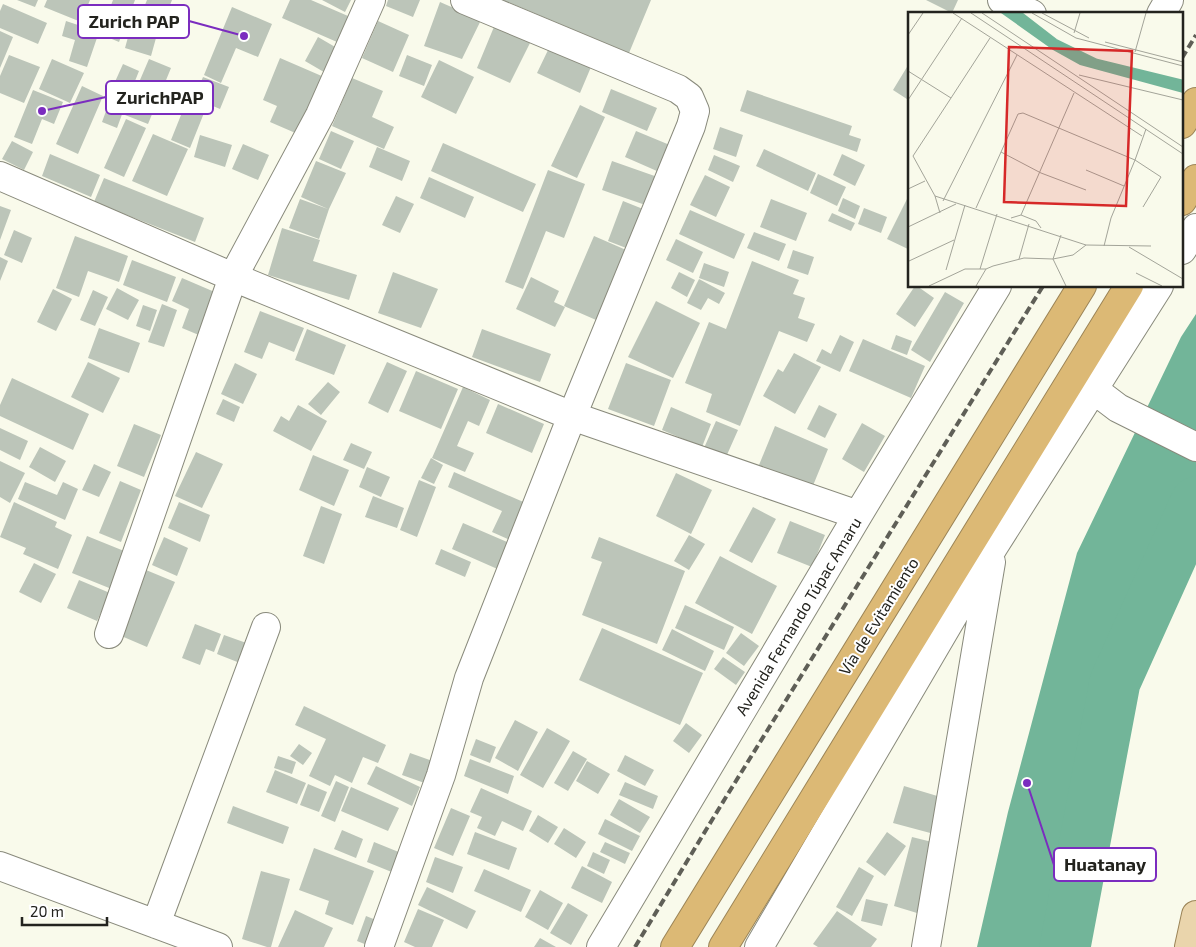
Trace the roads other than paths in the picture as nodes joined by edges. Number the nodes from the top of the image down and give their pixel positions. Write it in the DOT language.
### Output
graph roads {
  1 [pos="371,0"];
  2 [pos="465,0"];
  3 [pos="1002,0"];
  4 [pos="1169,0"];
  5 [pos="1028,12"];
  6 [pos="1161,12"];
  7 [pos="1196,102"];
  8 [pos="1184,121"];
  9 [pos="0,176"];
  10 [pos="1196,179"];
  11 [pos="1184,198"];
  12 [pos="1196,228"];
  13 [pos="1184,247"];
  14 [pos="232,277"];
  15 [pos="997,288"];
  16 [pos="1081,288"];
  17 [pos="1128,288"];
  18 [pos="1158,288"];
  19 [pos="1093,389"];
  20 [pos="572,416"];
  21 [pos="1196,447"];
  22 [pos="858,515"];
  23 [pos="994,546"];
  24 [pos="266,628"];
  25 [pos="109,634"];
  26 [pos="0,866"];
  27 [pos="1196,914"];
  28 [pos="156,924"];
  29 [pos="218,947"];
  30 [pos="379,947"];
  31 [pos="602,947"];
  32 [pos="675,947"];
  33 [pos="723,947"];
  34 [pos="759,947"];
  35 [pos="926,947"];
  36 [pos="1189,947"];
  1 -- 14 [label="street"];
  2 -- 20 [label="street"];
  3 -- 5 [label="street"];
  4 -- 6 [label="street"];
  7 -- 8 [label="highway"];
  9 -- 14 [label="street"];
  10 -- 11 [label="highway"];
  12 -- 13 [label="street"];
  14 -- 20 [label="street"];
  14 -- 25 [label="street"];
  15 -- 22 [label="street, Avenida Fernando Túpac Amaru"];
  16 -- 32 [label="highway, Vía de Evitamiento"];
  17 -- 33 [label="highway"];
  18 -- 19 [label="street"];
  19 -- 21 [label="street"];
  19 -- 23 [label="street"];
  20 -- 22 [label="street"];
  20 -- 30 [label="street"];
  22 -- 31 [label="street, Avenida Fernando Túpac Amaru"];
  23 -- 34 [label="street"];
  23 -- 35 [label="street"];
  24 -- 28 [label="street"];
  26 -- 28 [label="street"];
  27 -- 36 [label="main road"];
  28 -- 29 [label="street"];
}
